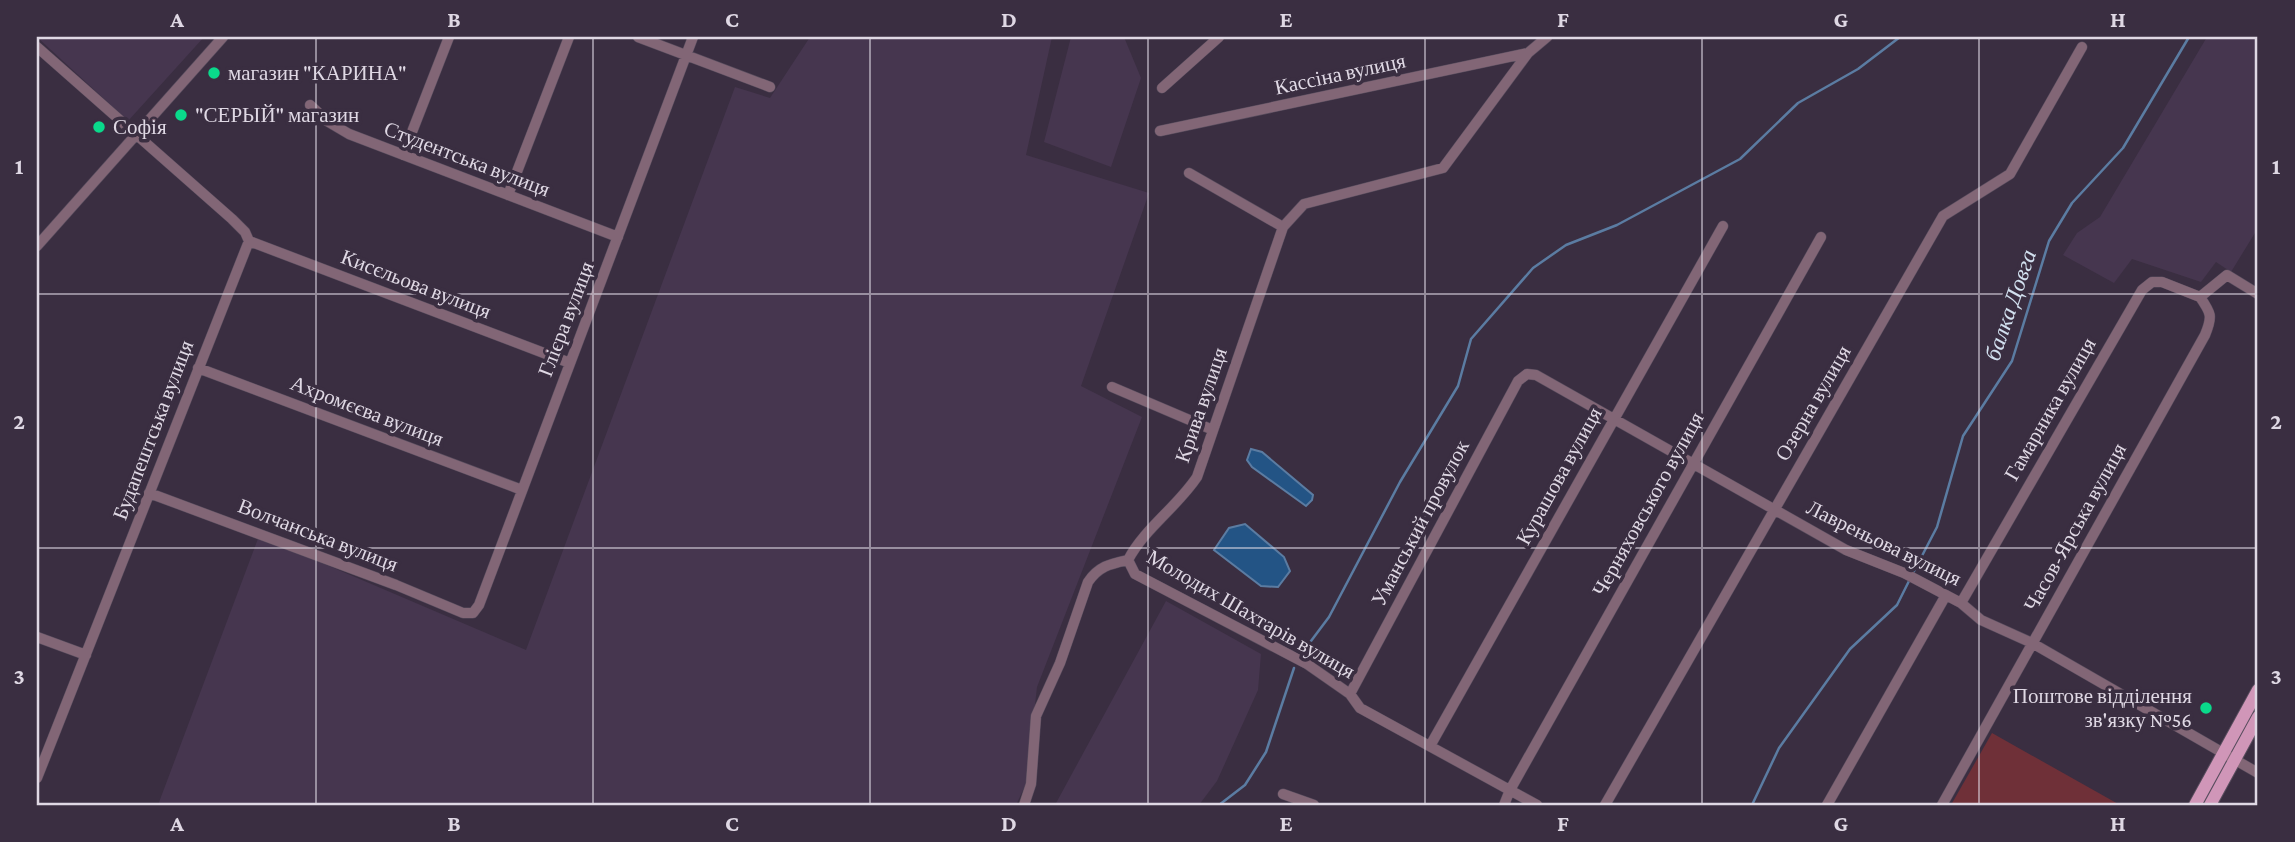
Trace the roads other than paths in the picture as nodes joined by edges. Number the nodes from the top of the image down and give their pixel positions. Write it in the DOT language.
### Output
graph roads {
  1 [pos="223,37"];
  2 [pos="449,37"];
  3 [pos="569,37"];
  4 [pos="638,37"];
  5 [pos="694,37"];
  6 [pos="1219,37"];
  7 [pos="1547,37"];
  8 [pos="37,47"];
  9 [pos="2082,47"];
  10 [pos="1528,53"];
  11 [pos="686,55"];
  12 [pos="770,87"];
  13 [pos="1162,88"];
  14 [pos="310,105"];
  15 [pos="1160,131"];
  16 [pos="135,136"];
  17 [pos="403,155"];
  18 [pos="1189,173"];
  19 [pos="508,195"];
  20 [pos="1723,226"];
  21 [pos="1283,227"];
  22 [pos="618,237"];
  23 [pos="1821,237"];
  24 [pos="249,241"];
  25 [pos="37,246"];
  26 [pos="2258,294"];
  27 [pos="2200,297"];
  28 [pos="570,363"];
  29 [pos="198,368"];
  30 [pos="1527,374"];
  31 [pos="1112,387"];
  32 [pos="1613,419"];
  33 [pos="1213,429"];
  34 [pos="1693,463"];
  35 [pos="522,491"];
  36 [pos="149,493"];
  37 [pos="1774,509"];
  38 [pos="1128,560"];
  39 [pos="1946,595"];
  40 [pos="1961,603"];
  41 [pos="473,613"];
  42 [pos="37,636"];
  43 [pos="2032,643"];
  44 [pos="86,655"];
  45 [pos="2258,690"];
  46 [pos="1350,694"];
  47 [pos="2258,717"];
  48 [pos="1430,746"];
  49 [pos="2229,756"];
  50 [pos="2258,773"];
  51 [pos="37,778"];
  52 [pos="1510,790"];
  53 [pos="1283,793"];
  54 [pos="1024,805"];
  55 [pos="1314,805"];
  56 [pos="1504,805"];
  57 [pos="1537,805"];
  58 [pos="1605,805"];
  59 [pos="1827,805"];
  60 [pos="1942,805"];
  61 [pos="2195,805"];
  62 [pos="2210,805"];
  1 -- 16 [label="street"];
  2 -- 17 [label="street"];
  3 -- 19 [label="street"];
  4 -- 11 [label="street"];
  5 -- 11 [label="street, Глієра вулиця"];
  6 -- 13 [label="street"];
  7 -- 10 [label="street"];
  8 -- 16 [label="street"];
  9 -- 37 [label="street, Озерна вулиця"];
  10 -- 15 [label="street, Кассіна вулиця"];
  10 -- 21 [label="street, Крива вулиця"];
  11 -- 12 [label="street"];
  11 -- 22 [label="street, Глієра вулиця"];
  14 -- 17 [label="street, Студентська вулиця"];
  16 -- 24 [label="street"];
  16 -- 25 [label="street"];
  17 -- 19 [label="street, Студентська вулиця"];
  18 -- 21 [label="street"];
  19 -- 22 [label="street, Студентська вулиця"];
  20 -- 32 [label="street, Курашова вулиця"];
  21 -- 33 [label="street, Крива вулиця"];
  22 -- 28 [label="street, Глієра вулиця"];
  23 -- 34 [label="street, Черняховського вулиця"];
  24 -- 28 [label="street, Кисєльова вулиця"];
  24 -- 29 [label="street, Будапештська вулиця"];
  26 -- 27 [label="street"];
  27 -- 40 [label="street, Гамарника вулиця"];
  27 -- 43 [label="street, Часов-Ярська вулиця"];
  28 -- 35 [label="street, Глієра вулиця"];
  29 -- 35 [label="street, Ахромєєва вулиця"];
  29 -- 36 [label="street, Будапештська вулиця"];
  30 -- 32 [label="street, Лавреньова вулиця"];
  30 -- 46 [label="street, Уманський провулок"];
  31 -- 33 [label="street"];
  32 -- 34 [label="street, Лавреньова вулиця"];
  32 -- 48 [label="street, Курашова вулиця"];
  33 -- 38 [label="street, Крива вулиця"];
  34 -- 37 [label="street, Лавреньова вулиця"];
  34 -- 52 [label="street, Черняховського вулиця"];
  35 -- 41 [label="street, Глієра вулиця"];
  36 -- 41 [label="street, Волчанська вулиця"];
  36 -- 44 [label="street, Будапештська вулиця"];
  37 -- 39 [label="street, Лавреньова вулиця"];
  37 -- 58 [label="street, Озерна вулиця"];
  38 -- 46 [label="street, Молодих Шахтарів вулиця"];
  38 -- 54 [label="street"];
  39 -- 40 [label="street, Лавреньова вулиця"];
  39 -- 59 [label="street"];
  40 -- 43 [label="street, Лавреньова вулиця"];
  42 -- 44 [label="street"];
  43 -- 49 [label="street, Лавреньова вулиця"];
  43 -- 60 [label="street, Часов-Ярська вулиця"];
  44 -- 51 [label="street, Будапештська вулиця"];
  45 -- 49 [label="main road"];
  46 -- 48 [label="street, Молодих Шахтарів вулиця"];
  47 -- 49 [label="main road"];
  48 -- 52 [label="street, Молодих Шахтарів вулиця"];
  49 -- 50 [label="street, Лавреньова вулиця"];
  49 -- 61 [label="main road"];
  49 -- 62 [label="main road"];
  52 -- 56 [label="street, Черняховського вулиця"];
  52 -- 57 [label="street, Молодих Шахтарів вулиця"];
  53 -- 55 [label="street"];
}
